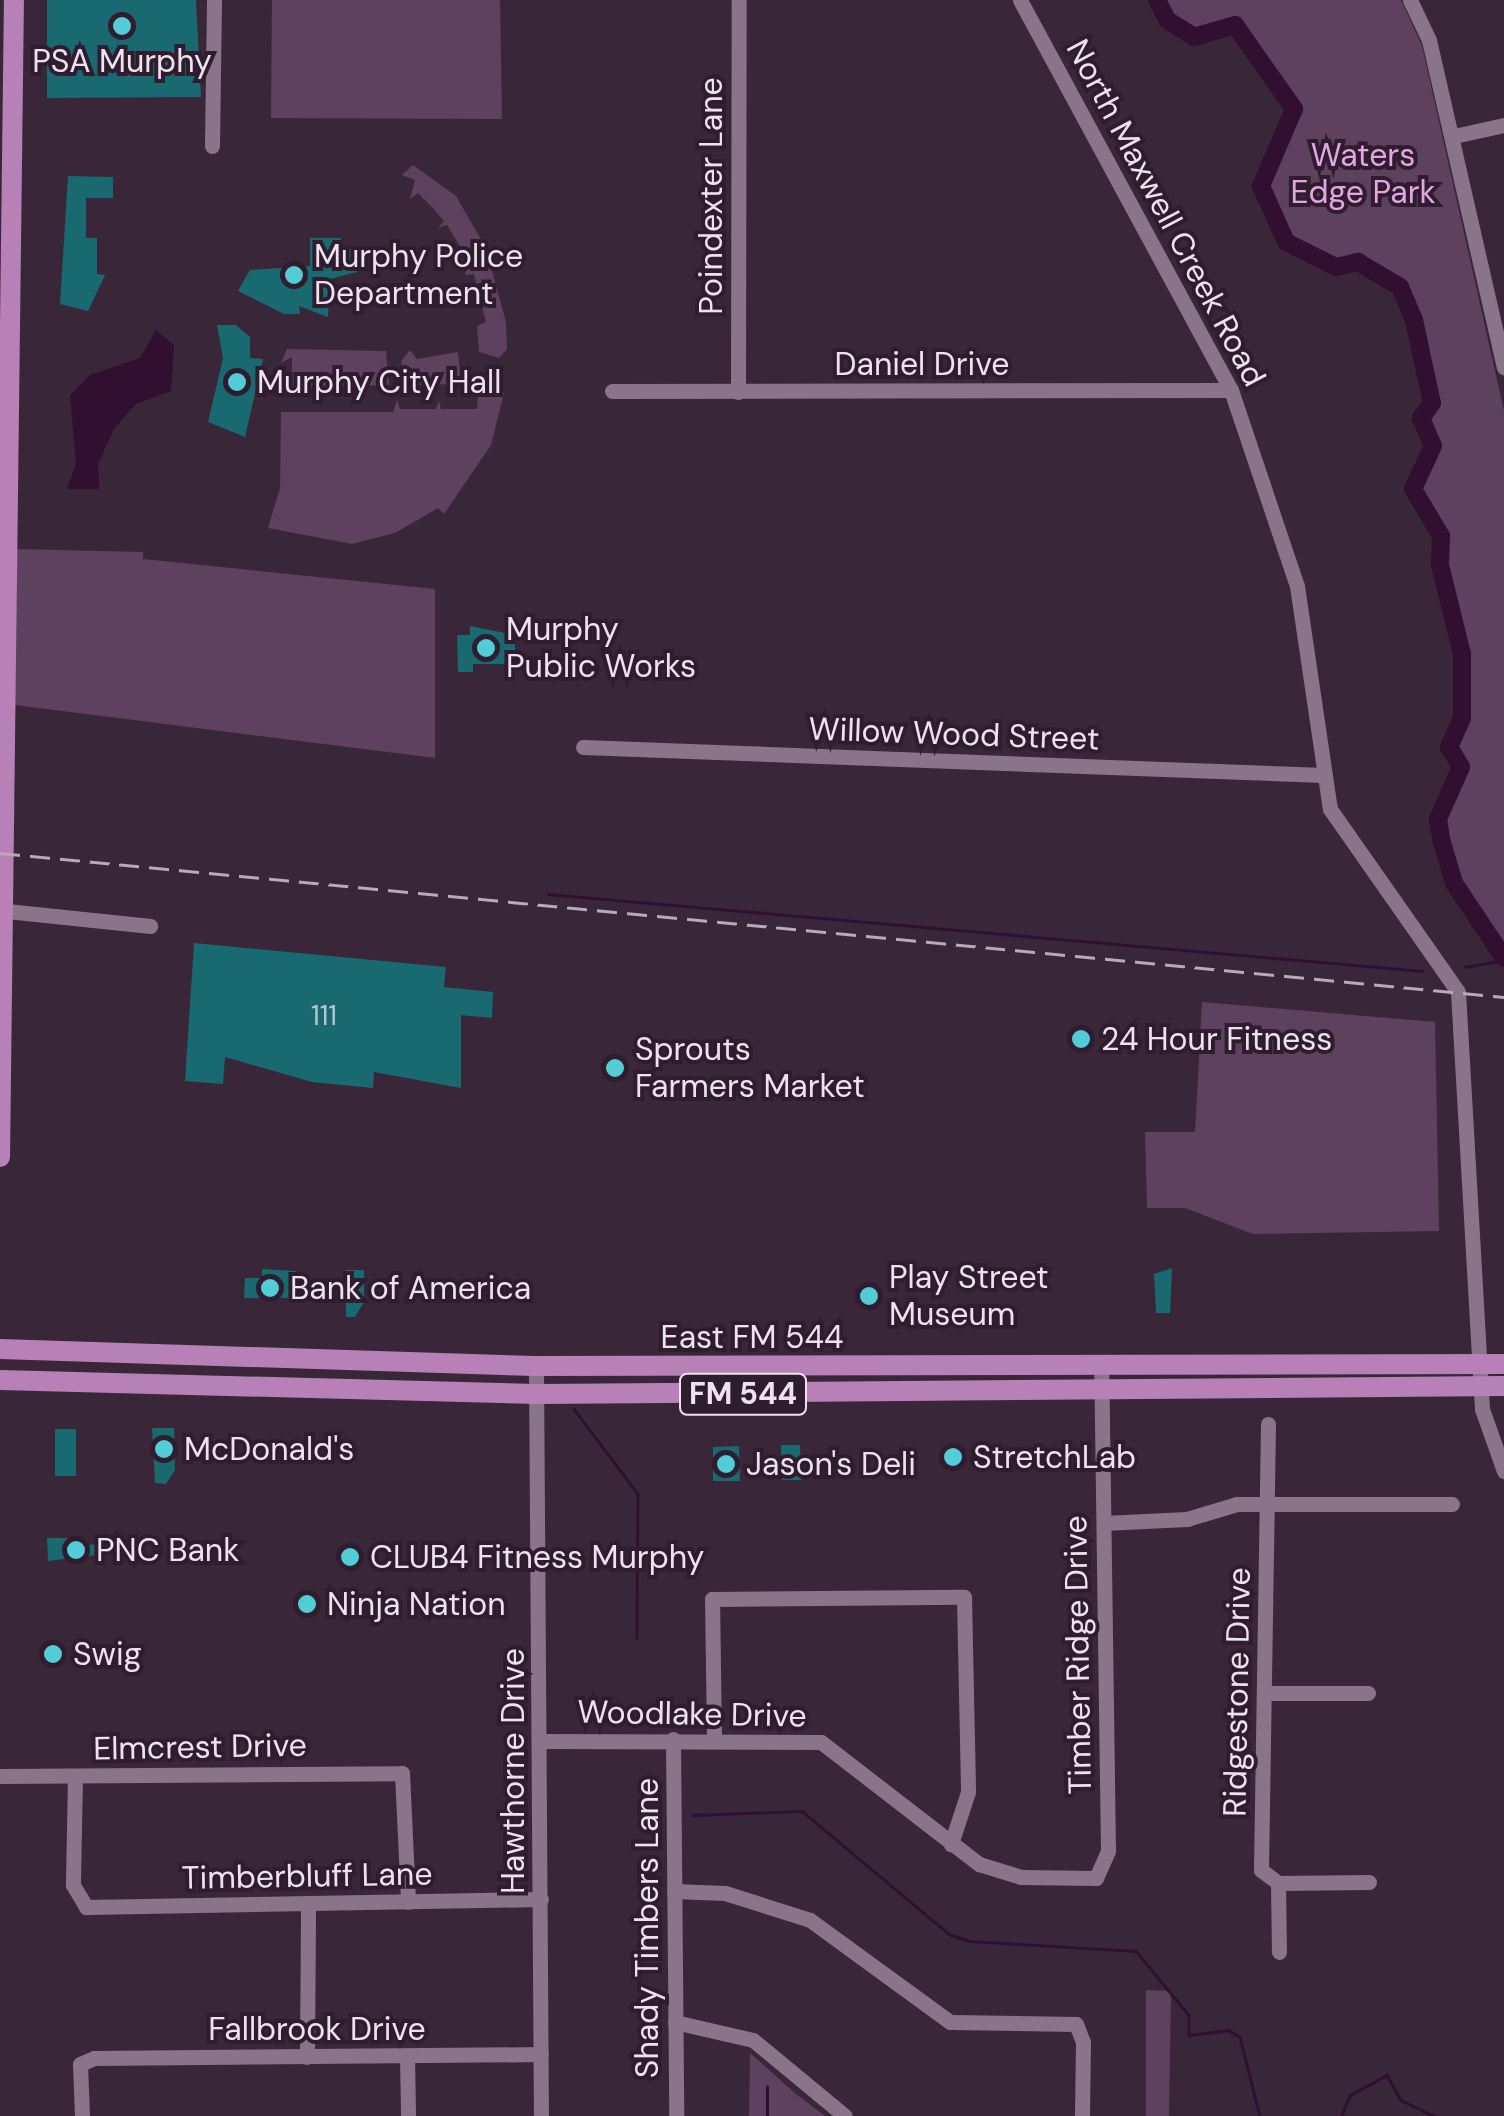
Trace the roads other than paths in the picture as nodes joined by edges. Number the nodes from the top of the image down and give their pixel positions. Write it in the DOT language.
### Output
graph roads {
  1 [pos="14,0"];
  2 [pos="214,0"];
  3 [pos="739,0"];
  4 [pos="1020,0"];
  5 [pos="1410,0"];
  6 [pos="1504,125"];
  7 [pos="1454,136"];
  8 [pos="212,146"];
  9 [pos="5,264"];
  10 [pos="5,295"];
  11 [pos="1504,368"];
  12 [pos="1232,390"];
  13 [pos="612,391"];
  14 [pos="738,392"];
  15 [pos="4,511"];
  16 [pos="583,747"];
  17 [pos="1322,775"];
  18 [pos="7,911"];
  19 [pos="150,926"];
  20 [pos="2,1074"];
  21 [pos="0,1157"];
  22 [pos="0,1349"];
  23 [pos="215,1355"];
  24 [pos="1481,1364"];
  25 [pos="1504,1364"];
  26 [pos="536,1366"];
  27 [pos="896,1367"];
  28 [pos="1102,1367"];
  29 [pos="0,1380"];
  30 [pos="213,1384"];
  31 [pos="1482,1386"];
  32 [pos="1504,1386"];
  33 [pos="1102,1392"];
  34 [pos="536,1394"];
  35 [pos="758,1394"];
  36 [pos="1268,1424"];
  37 [pos="1504,1472"];
  38 [pos="1268,1504"];
  39 [pos="1452,1504"];
  40 [pos="1104,1523"];
  41 [pos="1270,1692"];
  42 [pos="1368,1692"];
  43 [pos="674,1739"];
  44 [pos="714,1739"];
  45 [pos="541,1740"];
  46 [pos="0,1776"];
  47 [pos="75,1776"];
  48 [pos="951,1844"];
  49 [pos="1096,1878"];
  50 [pos="1278,1882"];
  51 [pos="1369,1882"];
  52 [pos="674,1891"];
  53 [pos="541,1900"];
  54 [pos="408,1902"];
  55 [pos="308,1904"];
  56 [pos="1279,1952"];
  57 [pos="675,2022"];
  58 [pos="541,2054"];
  59 [pos="406,2056"];
  60 [pos="308,2057"];
  61 [pos="82,2116"];
  62 [pos="408,2116"];
  63 [pos="541,2116"];
  64 [pos="676,2116"];
  65 [pos="845,2116"];
  66 [pos="1082,2116"];
  1 -- 9 [label="main road"];
  2 -- 8 [label="street"];
  3 -- 14 [label="street, Poindexter Lane"];
  4 -- 12 [label="street, North Maxwell Creek Road"];
  5 -- 7 [label="street"];
  6 -- 7 [label="street"];
  7 -- 11 [label="street"];
  9 -- 10 [label="main road"];
  10 -- 15 [label="main road"];
  12 -- 14 [label="street, Daniel Drive"];
  12 -- 17 [label="street, North Maxwell Creek Road"];
  13 -- 14 [label="street, Daniel Drive"];
  15 -- 18 [label="main road"];
  16 -- 17 [label="street, Willow Wood Street"];
  17 -- 24 [label="street, North Maxwell Creek Road"];
  18 -- 19 [label="street"];
  18 -- 20 [label="main road"];
  20 -- 21 [label="main road"];
  22 -- 23 [label="main road, East FM 544 / FM 544"];
  23 -- 26 [label="main road, East FM 544 / FM 544"];
  23 -- 30 [label="main road"];
  24 -- 25 [label="main road, East FM 544 / FM 544"];
  24 -- 28 [label="main road, East FM 544 / FM 544"];
  24 -- 31 [label="street, North Maxwell Creek Road"];
  26 -- 27 [label="main road, East FM 544 / FM 544"];
  26 -- 34 [label="street, Hawthorne Drive"];
  27 -- 28 [label="main road, East FM 544 / FM 544"];
  27 -- 35 [label="main road"];
  28 -- 33 [label="street, Timber Ridge Drive"];
  29 -- 30 [label="main road, East FM 544 / FM 544"];
  30 -- 34 [label="main road, East FM 544 / FM 544"];
  31 -- 32 [label="main road, East FM 544 / FM 544"];
  31 -- 33 [label="main road, East FM 544 / FM 544"];
  31 -- 37 [label="street, North Maxwell Creek Road"];
  33 -- 35 [label="main road, East FM 544 / FM 544"];
  33 -- 40 [label="street, Timber Ridge Drive"];
  34 -- 35 [label="main road, East FM 544 / FM 544"];
  34 -- 45 [label="street, Hawthorne Drive"];
  36 -- 38 [label="street, Ridgestone Drive"];
  38 -- 39 [label="street"];
  38 -- 40 [label="street"];
  38 -- 41 [label="street, Ridgestone Drive"];
  40 -- 49 [label="street, Timber Ridge Drive"];
  41 -- 42 [label="street"];
  41 -- 50 [label="street, Ridgestone Drive"];
  43 -- 44 [label="street, Woodlake Drive"];
  43 -- 45 [label="street, Woodlake Drive"];
  43 -- 52 [label="street, Shady Timbers Lane"];
  44 -- 48 [label="street, Woodlake Drive"];
  44 -- 48 [label="street"];
  45 -- 53 [label="street, Hawthorne Drive"];
  46 -- 47 [label="street, Elmcrest Drive"];
  47 -- 54 [label="street, Elmcrest Drive"];
  47 -- 55 [label="street, Timberbluff Lane"];
  48 -- 49 [label="street, Woodlake Drive"];
  50 -- 51 [label="street"];
  50 -- 56 [label="street, Ridgestone Drive"];
  52 -- 57 [label="street, Shady Timbers Lane"];
  52 -- 66 [label="street"];
  53 -- 54 [label="street, Timberbluff Lane"];
  53 -- 58 [label="street, Hawthorne Drive"];
  54 -- 55 [label="street, Timberbluff Lane"];
  55 -- 60 [label="street"];
  57 -- 64 [label="street, Shady Timbers Lane"];
  57 -- 65 [label="street"];
  58 -- 59 [label="street, Fallbrook Drive"];
  58 -- 63 [label="street, Hawthorne Drive"];
  59 -- 60 [label="street, Fallbrook Drive"];
  59 -- 62 [label="street"];
  60 -- 61 [label="street, Fallbrook Drive"];
}
